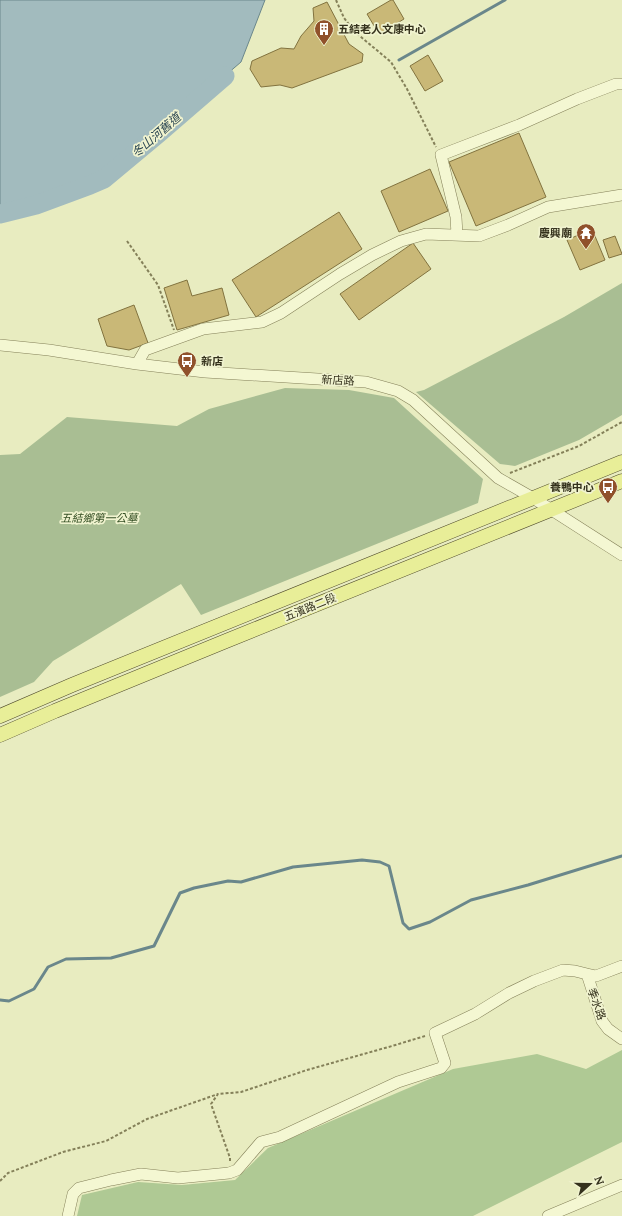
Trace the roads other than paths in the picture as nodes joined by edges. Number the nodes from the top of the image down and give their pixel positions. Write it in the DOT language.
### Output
graph roads {
  1 [pos="622,84"];
  2 [pos="622,195"];
  3 [pos="457,235"];
  4 [pos="0,345"];
  5 [pos="137,364"];
  6 [pos="622,462"];
  7 [pos="622,481"];
  8 [pos="533,498"];
  9 [pos="550,510"];
  10 [pos="622,555"];
  11 [pos="0,716"];
  12 [pos="0,735"];
  13 [pos="622,966"];
  14 [pos="587,974"];
  15 [pos="622,1039"];
  16 [pos="622,1185"];
  17 [pos="560,1214"];
  18 [pos="68,1216"];
  19 [pos="548,1216"];
  1 -- 3 [label="street"];
  2 -- 3 [label="street"];
  3 -- 5 [label="street"];
  4 -- 5 [label="street, 新店路"];
  5 -- 8 [label="street, 新店路"];
  6 -- 8 [label="main road, 五濱路二段"];
  7 -- 9 [label="main road, 五濱路二段"];
  8 -- 9 [label="street, 新店路"];
  8 -- 11 [label="main road, 五濱路二段"];
  9 -- 10 [label="street, 新店路"];
  9 -- 12 [label="main road, 五濱路二段"];
  13 -- 14 [label="street, 季水路"];
  14 -- 15 [label="street, 季水路"];
  14 -- 18 [label="street"];
  16 -- 17 [label="street"];
  17 -- 19 [label="street"];
}
